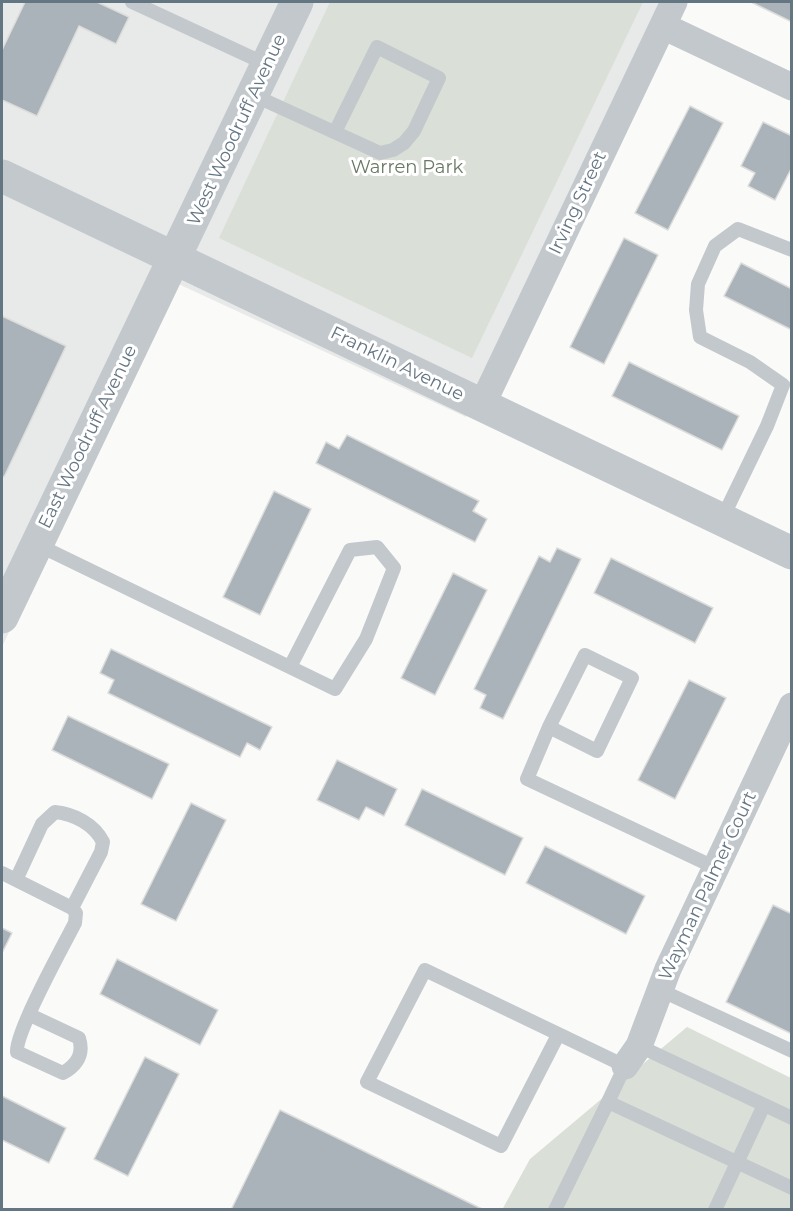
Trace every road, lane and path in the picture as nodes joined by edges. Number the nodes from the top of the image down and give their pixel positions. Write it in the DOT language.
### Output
graph roads {
  1 [pos="132,2"];
  2 [pos="297,2"];
  3 [pos="674,2"];
  4 [pos="663,26"];
  5 [pos="268,65"];
  6 [pos="792,87"];
  7 [pos="253,95"];
  8 [pos="335,132"];
  9 [pos="2,176"];
  10 [pos="792,250"];
  11 [pos="176,258"];
  12 [pos="482,405"];
  13 [pos="722,519"];
  14 [pos="36,544"];
  15 [pos="792,553"];
  16 [pos="2,617"];
  17 [pos="290,667"];
  18 [pos="792,706"];
  19 [pos="549,727"];
  20 [pos="714,867"];
  21 [pos="2,873"];
  22 [pos="16,880"];
  23 [pos="72,908"];
  24 [pos="660,990"];
  25 [pos="30,1015"];
  26 [pos="558,1035"];
  27 [pos="792,1051"];
  28 [pos="632,1056"];
  29 [pos="609,1102"];
  30 [pos="764,1105"];
  31 [pos="792,1118"];
  32 [pos="737,1162"];
  33 [pos="792,1188"];
  34 [pos="555,1209"];
  35 [pos="715,1209"];
  1 -- 5 [label="lane"];
  2 -- 5 [label="street, West Woodruff Avenue"];
  3 -- 4 [label="street, Irving Street"];
  4 -- 6 [label="street"];
  4 -- 12 [label="street, Irving Street"];
  5 -- 7 [label="street, West Woodruff Avenue"];
  7 -- 8 [label="lane"];
  7 -- 11 [label="street, West Woodruff Avenue"];
  8 -- 8 [label="lane"];
  9 -- 11 [label="street, Franklin Avenue"];
  10 -- 13 [label="lane"];
  11 -- 12 [label="street, Franklin Avenue"];
  11 -- 14 [label="street, East Woodruff Avenue"];
  12 -- 13 [label="street, Franklin Avenue"];
  13 -- 15 [label="street, Franklin Avenue"];
  14 -- 16 [label="street, East Woodruff Avenue"];
  14 -- 17 [label="lane"];
  17 -- 17 [label="lane"];
  18 -- 20 [label="street, Wayman Palmer Court"];
  19 -- 19 [label="lane"];
  19 -- 20 [label="lane"];
  20 -- 24 [label="street, Wayman Palmer Court"];
  21 -- 22 [label="lane"];
  22 -- 23 [label="lane"];
  22 -- 23 [label="lane"];
  23 -- 25 [label="lane"];
  24 -- 27 [label="lane"];
  24 -- 28 [label="street, Wayman Palmer Court"];
  25 -- 25 [label="lane"];
  26 -- 26 [label="lane"];
  26 -- 28 [label="lane"];
  28 -- 29 [label="lane"];
  28 -- 30 [label="lane"];
  29 -- 32 [label="lane"];
  29 -- 34 [label="lane"];
  30 -- 31 [label="lane"];
  30 -- 32 [label="lane"];
  32 -- 33 [label="lane"];
  32 -- 35 [label="lane"];
}
